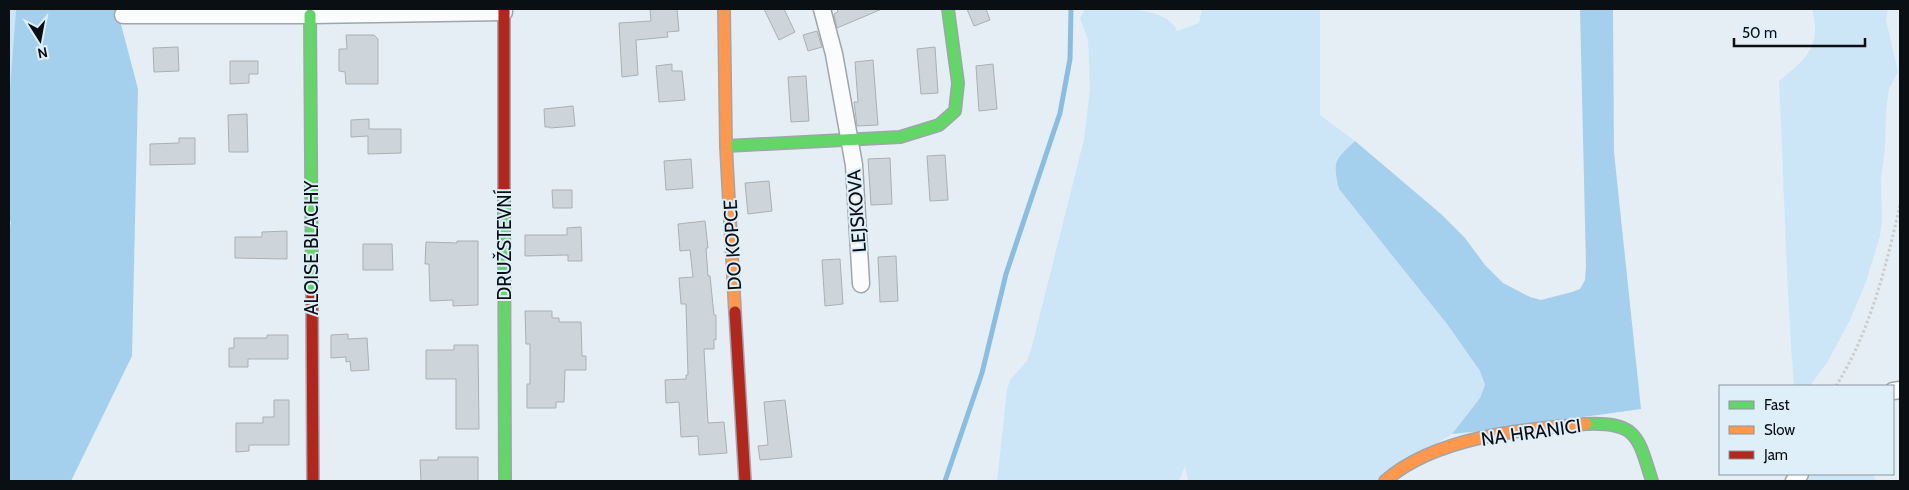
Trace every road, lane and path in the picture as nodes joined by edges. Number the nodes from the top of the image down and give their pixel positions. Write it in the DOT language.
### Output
graph roads {
  1 [pos="724,9"];
  2 [pos="822,9"];
  3 [pos="948,9"];
  4 [pos="504,10"];
  5 [pos="123,15"];
  6 [pos="310,15"];
  7 [pos="849,140"];
  8 [pos="726,146"];
  9 [pos="1900,205"];
  10 [pos="861,284"];
  11 [pos="1837,385"];
  12 [pos="313,481"];
  13 [pos="505,481"];
  14 [pos="745,481"];
  15 [pos="1386,481"];
  16 [pos="1652,481"];
  1 -- 8 [label="street, DO KOPCE"];
  2 -- 7 [label="street, LEJSKOVA"];
  3 -- 7 [label="street"];
  4 -- 6 [label="street"];
  4 -- 13 [label="street, DRUŽSTEVNÍ"];
  5 -- 6 [label="street"];
  6 -- 12 [label="street, ALOISE BLACHY"];
  7 -- 8 [label="street"];
  7 -- 10 [label="street, LEJSKOVA"];
  8 -- 14 [label="street, DO KOPCE"];
  9 -- 11 [label="path"];
  15 -- 16 [label="street, NA HRANICI"];
}
